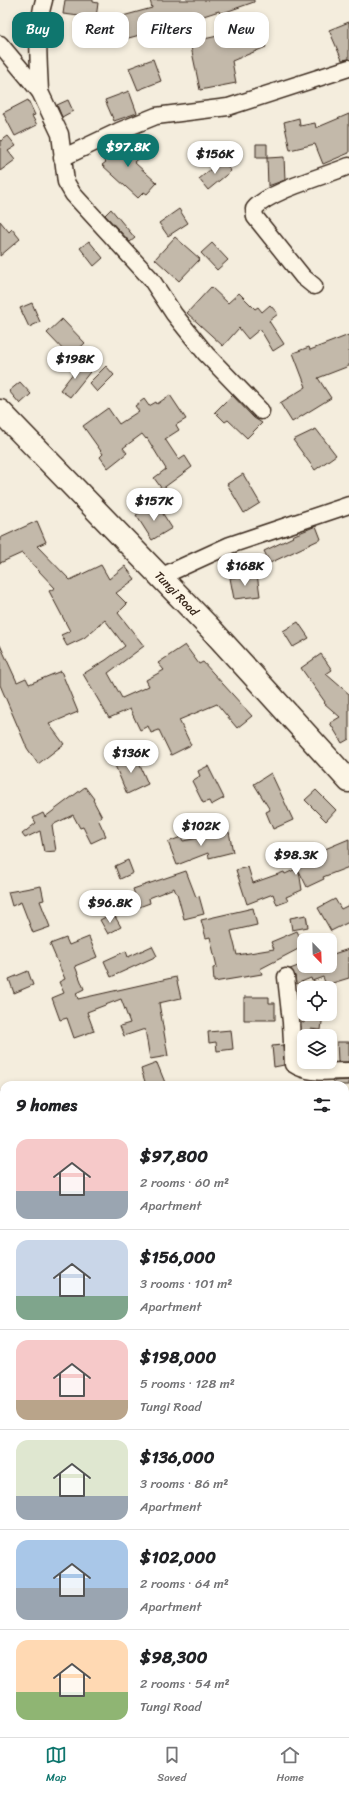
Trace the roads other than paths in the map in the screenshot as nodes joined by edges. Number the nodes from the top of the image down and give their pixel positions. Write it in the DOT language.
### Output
graph roads {
  1 [pos="44,0"];
  2 [pos="0,44"];
  3 [pos="349,68"];
  4 [pos="40,92"];
  5 [pos="62,158"];
  6 [pos="349,166"];
  7 [pos="314,286"];
  8 [pos="0,411"];
  9 [pos="261,411"];
  10 [pos="349,504"];
  11 [pos="160,577"];
  12 [pos="349,781"];
  13 [pos="286,977"];
  14 [pos="349,1072"];
  1 -- 4 [label="street"];
  2 -- 4 [label="street"];
  3 -- 5 [label="street"];
  4 -- 5 [label="street"];
  5 -- 9 [label="street"];
  6 -- 7 [label="street"];
  8 -- 11 [label="main road, Tungi Road"];
  10 -- 11 [label="street"];
  11 -- 12 [label="main road, Tungi Road"];
  13 -- 14 [label="street"];
}
